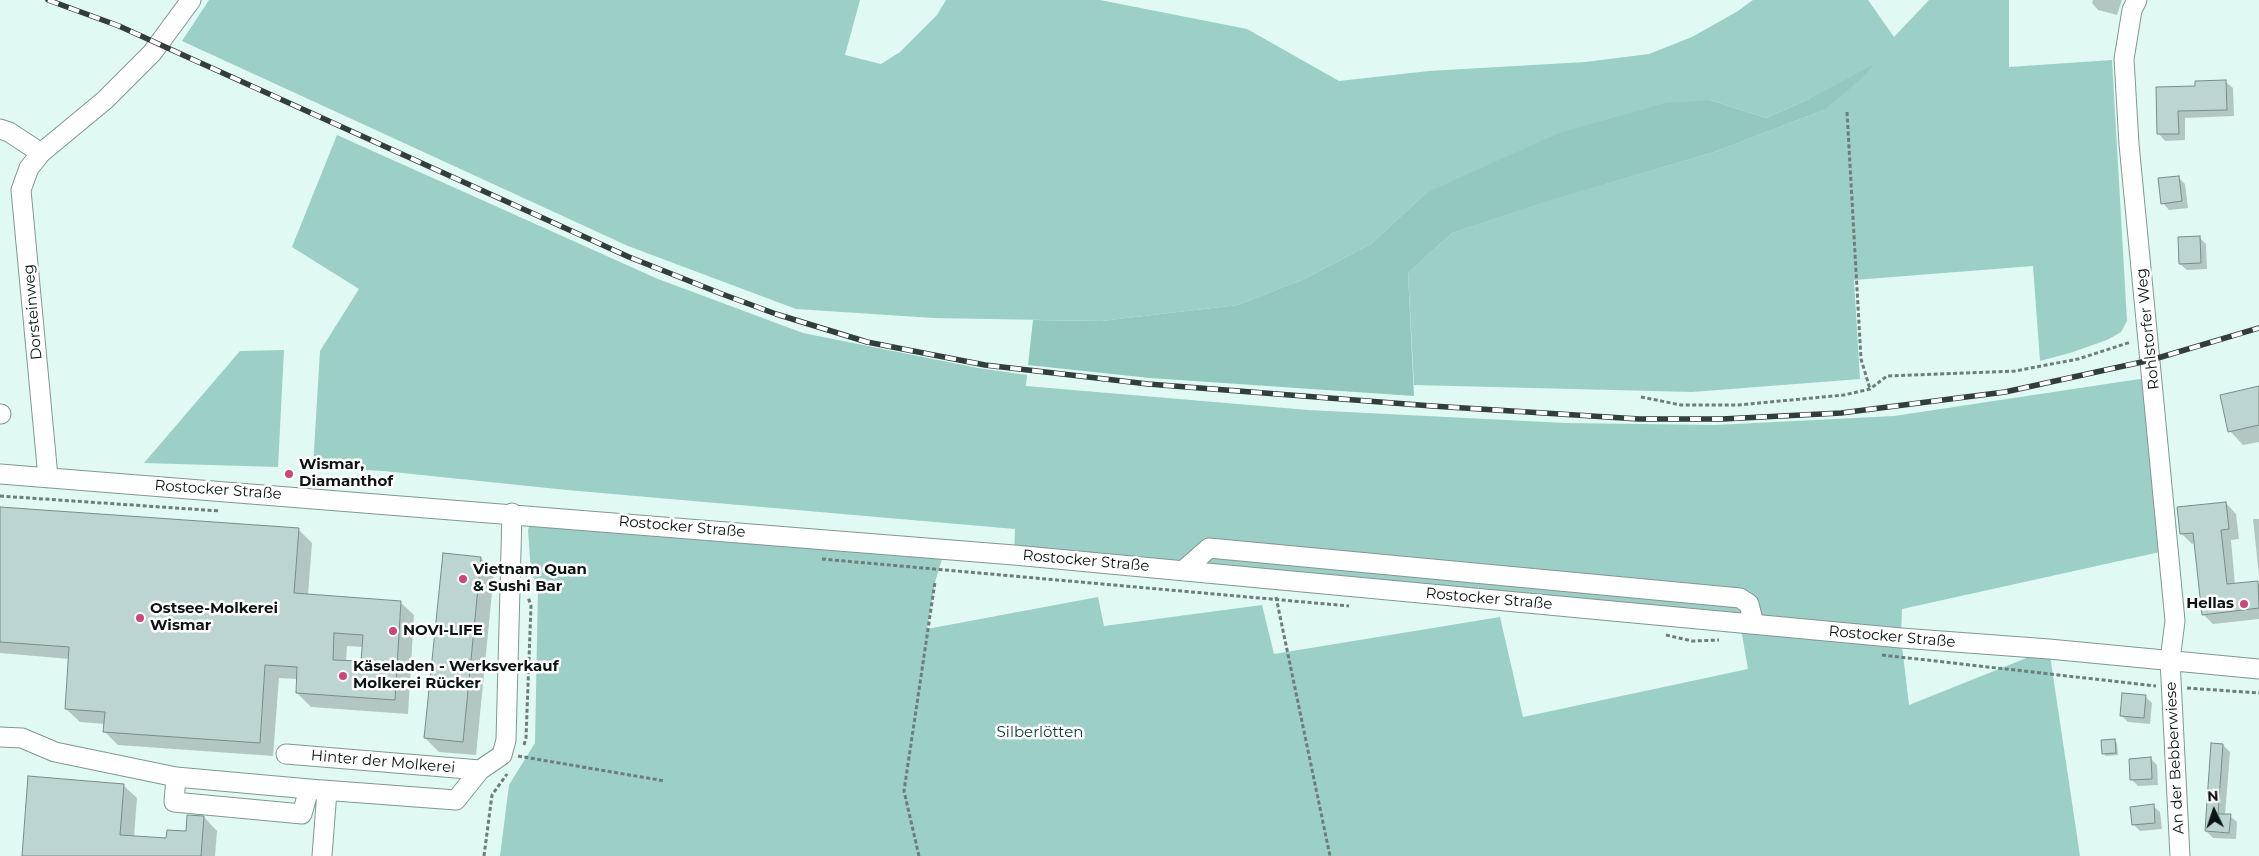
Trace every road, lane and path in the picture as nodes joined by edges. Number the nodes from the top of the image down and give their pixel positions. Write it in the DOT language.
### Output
graph roads {
  1 [pos="191,0"];
  2 [pos="2137,0"];
  3 [pos="1846,112"];
  4 [pos="0,129"];
  5 [pos="41,153"];
  6 [pos="2148,336"];
  7 [pos="1870,389"];
  8 [pos="1641,398"];
  9 [pos="0,474"];
  10 [pos="48,477"];
  11 [pos="0,496"];
  12 [pos="225,511"];
  13 [pos="512,513"];
  14 [pos="818,558"];
  15 [pos="1184,570"];
  16 [pos="1276,580"];
  17 [pos="935,582"];
  18 [pos="1276,599"];
  19 [pos="1355,606"];
  20 [pos="1754,624"];
  21 [pos="1665,635"];
  22 [pos="1728,640"];
  23 [pos="1879,655"];
  24 [pos="2170,660"];
  25 [pos="2259,669"];
  26 [pos="2171,687"];
  27 [pos="2259,692"];
  28 [pos="0,737"];
  29 [pos="286,754"];
  30 [pos="519,756"];
  31 [pos="480,770"];
  32 [pos="176,777"];
  33 [pos="665,781"];
  34 [pos="318,790"];
  35 [pos="322,856"];
  36 [pos="919,856"];
  37 [pos="1330,856"];
  38 [pos="2180,856"];
  1 -- 5 [label="street, Dorsteinweg"];
  2 -- 6 [label="street, Rohlstorfer Weg"];
  3 -- 7 [label="path"];
  4 -- 5 [label="street"];
  5 -- 10 [label="street, Dorsteinweg"];
  6 -- 7 [label="path"];
  6 -- 24 [label="street, Rohlstorfer Weg"];
  7 -- 8 [label="path"];
  9 -- 10 [label="street, Rostocker Straße"];
  10 -- 13 [label="street, Rostocker Straße"];
  11 -- 12 [label="path"];
  13 -- 15 [label="street, Rostocker Straße"];
  13 -- 31 [label="street"];
  14 -- 18 [label="path"];
  15 -- 16 [label="street, Rostocker Straße"];
  15 -- 20 [label="street"];
  16 -- 18 [label="path"];
  16 -- 20 [label="street, Rostocker Straße"];
  17 -- 36 [label="path"];
  18 -- 19 [label="path"];
  18 -- 37 [label="path"];
  20 -- 24 [label="street, Rostocker Straße"];
  21 -- 22 [label="path"];
  23 -- 26 [label="path"];
  24 -- 25 [label="street, Rostocker Straße"];
  24 -- 26 [label="street, An der Bebberwiese"];
  26 -- 27 [label="path"];
  26 -- 38 [label="street, An der Bebberwiese"];
  28 -- 32 [label="street"];
  29 -- 31 [label="street, Hinter der Molkerei"];
  30 -- 33 [label="path"];
  31 -- 34 [label="street"];
  32 -- 34 [label="street"];
  32 -- 34 [label="street"];
  34 -- 35 [label="street"];
}
